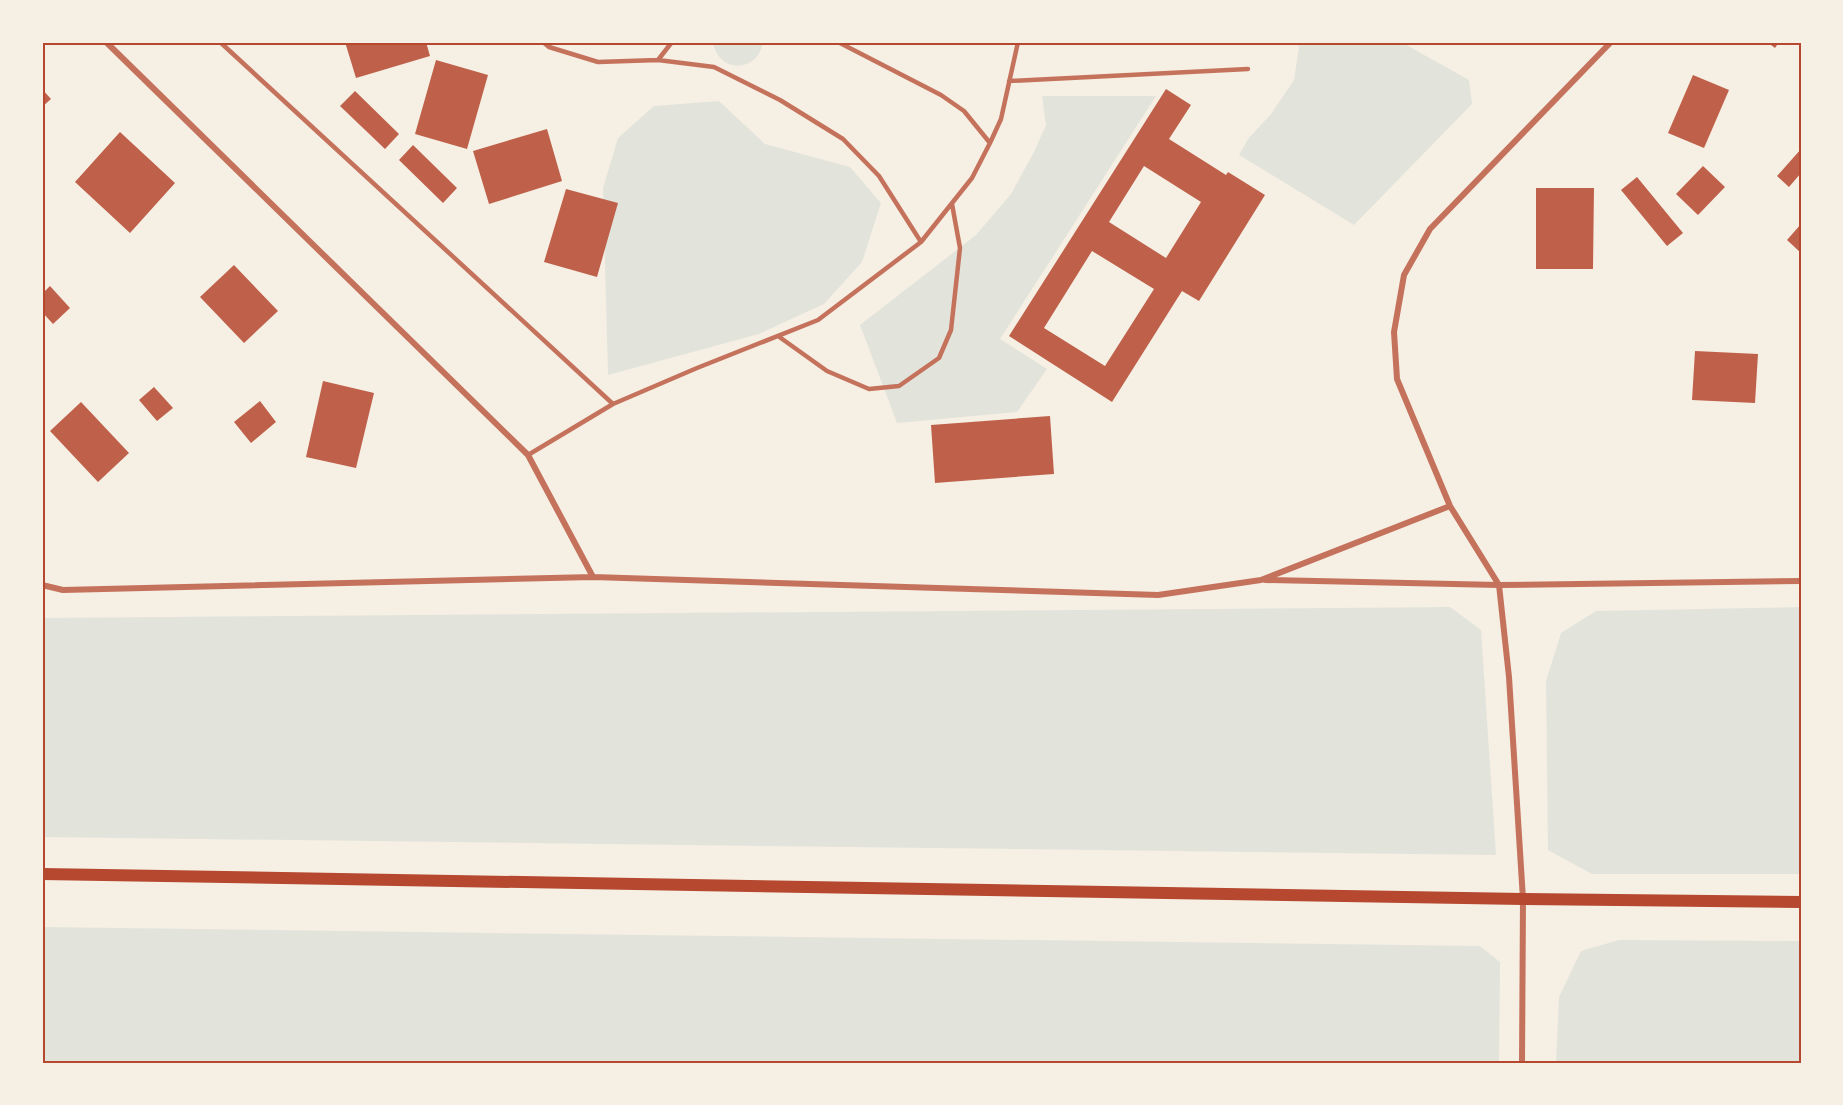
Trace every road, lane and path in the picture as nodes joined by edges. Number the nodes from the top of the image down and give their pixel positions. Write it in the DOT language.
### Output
graph roads {
  1 [pos="106,42"];
  2 [pos="220,42"];
  3 [pos="543,42"];
  4 [pos="672,42"];
  5 [pos="838,42"];
  6 [pos="1018,42"];
  7 [pos="1611,42"];
  8 [pos="658,60"];
  9 [pos="1248,69"];
  10 [pos="1009,81"];
  11 [pos="990,143"];
  12 [pos="952,204"];
  13 [pos="921,242"];
  14 [pos="778,336"];
  15 [pos="613,404"];
  16 [pos="528,455"];
  17 [pos="1450,506"];
  18 [pos="593,577"];
  19 [pos="1261,580"];
  20 [pos="1801,581"];
  21 [pos="42,585"];
  22 [pos="1499,585"];
  23 [pos="42,874"];
  24 [pos="1523,899"];
  25 [pos="1801,902"];
  26 [pos="1522,1063"];
  1 -- 16 [label="street"];
  2 -- 15 [label="lane"];
  3 -- 8 [label="lane"];
  4 -- 8 [label="lane"];
  5 -- 11 [label="lane"];
  6 -- 10 [label="lane"];
  7 -- 17 [label="street"];
  8 -- 13 [label="lane"];
  9 -- 10 [label="lane"];
  10 -- 11 [label="lane"];
  11 -- 12 [label="lane"];
  12 -- 13 [label="lane"];
  12 -- 14 [label="lane"];
  13 -- 14 [label="lane"];
  14 -- 15 [label="lane"];
  15 -- 16 [label="lane"];
  16 -- 18 [label="street"];
  17 -- 19 [label="street"];
  17 -- 22 [label="street"];
  18 -- 19 [label="street"];
  18 -- 21 [label="street"];
  19 -- 22 [label="street"];
  20 -- 22 [label="street"];
  22 -- 24 [label="street"];
  23 -- 24 [label="main road"];
  24 -- 25 [label="main road"];
  24 -- 26 [label="street"];
}
